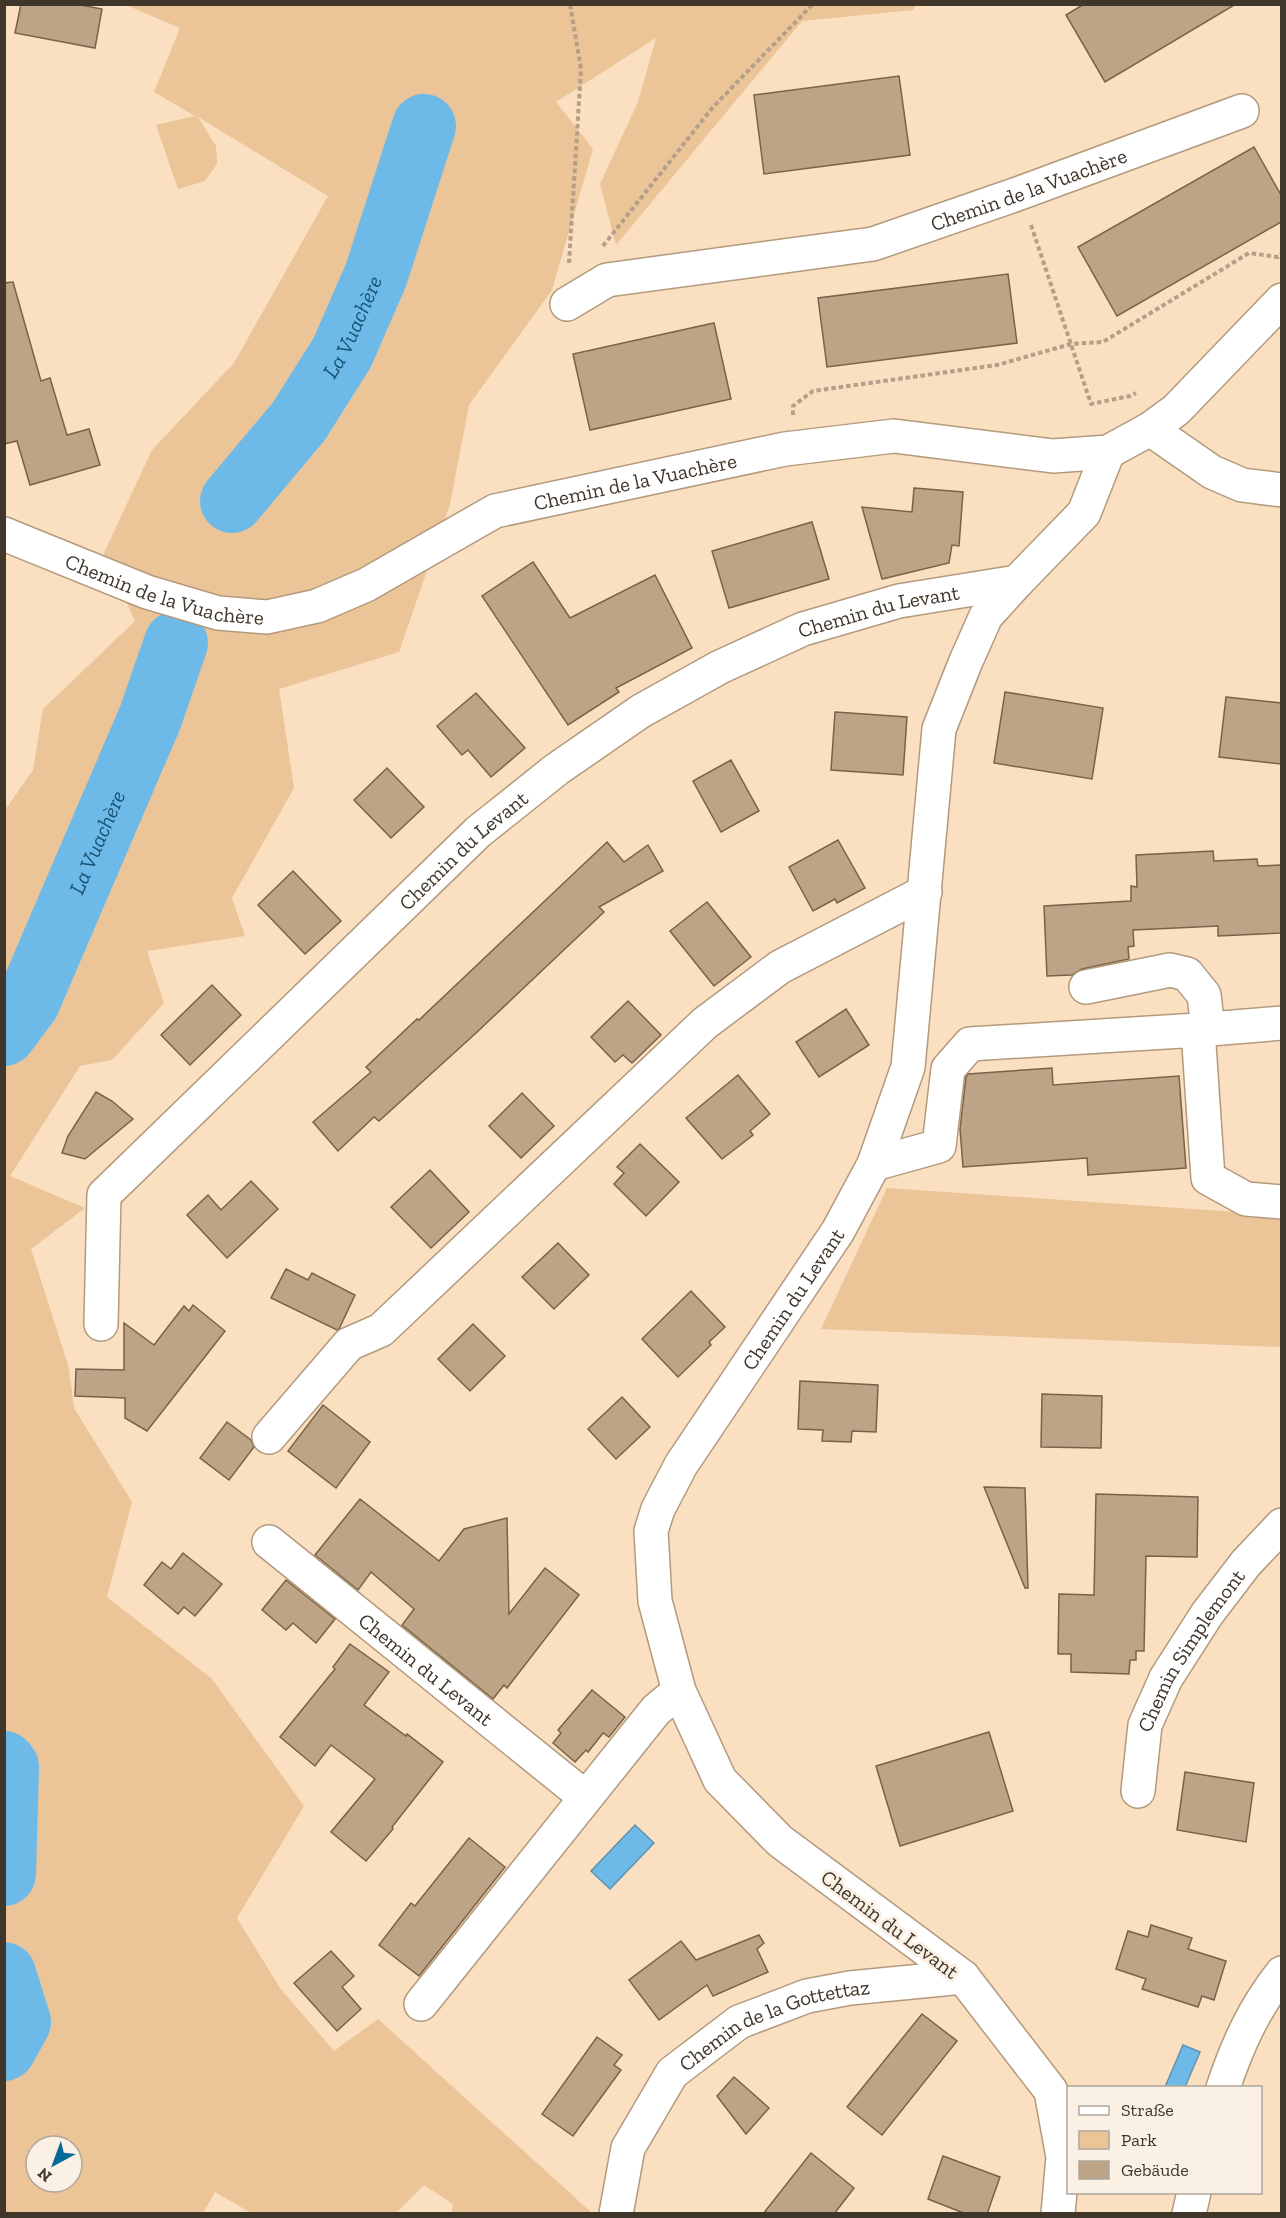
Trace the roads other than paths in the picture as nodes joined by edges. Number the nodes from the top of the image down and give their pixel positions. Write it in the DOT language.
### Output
graph roads {
  1 [pos="1242,111"];
  2 [pos="1281,300"];
  3 [pos="567,304"];
  4 [pos="1150,429"];
  5 [pos="1108,452"];
  6 [pos="1281,490"];
  7 [pos="4,534"];
  8 [pos="1017,582"];
  9 [pos="925,892"];
  10 [pos="1086,987"];
  11 [pos="1281,1023"];
  12 [pos="1203,1030"];
  13 [pos="874,1164"];
  14 [pos="1281,1202"];
  15 [pos="101,1324"];
  16 [pos="269,1437"];
  17 [pos="1281,1526"];
  18 [pos="269,1542"];
  19 [pos="678,1691"];
  20 [pos="1138,1791"];
  21 [pos="585,1797"];
  22 [pos="1281,1973"];
  23 [pos="963,1977"];
  24 [pos="421,2004"];
  25 [pos="1224,2086"];
  26 [pos="1194,2194"];
  27 [pos="615,2214"];
  28 [pos="1058,2214"];
  29 [pos="1189,2214"];
  1 -- 3 [label="street, Chemin de la Vuachère"];
  2 -- 4 [label="street"];
  4 -- 5 [label="street, Chemin de la Vuachère"];
  4 -- 6 [label="street"];
  5 -- 7 [label="street, Chemin de la Vuachère"];
  5 -- 8 [label="street, Chemin du Levant"];
  8 -- 9 [label="street, Chemin du Levant"];
  8 -- 15 [label="street, Chemin du Levant"];
  9 -- 13 [label="street, Chemin du Levant"];
  9 -- 16 [label="street"];
  10 -- 12 [label="street"];
  11 -- 12 [label="street"];
  12 -- 13 [label="street"];
  12 -- 14 [label="street"];
  13 -- 19 [label="street, Chemin du Levant"];
  17 -- 20 [label="street, Chemin Simplemont"];
  18 -- 21 [label="street, Chemin du Levant"];
  19 -- 21 [label="street"];
  19 -- 23 [label="street, Chemin du Levant"];
  21 -- 24 [label="street"];
  22 -- 25 [label="street"];
  23 -- 27 [label="street, Chemin de la Gottettaz"];
  23 -- 28 [label="street, Chemin du Levant"];
  26 -- 29 [label="street"];
}
